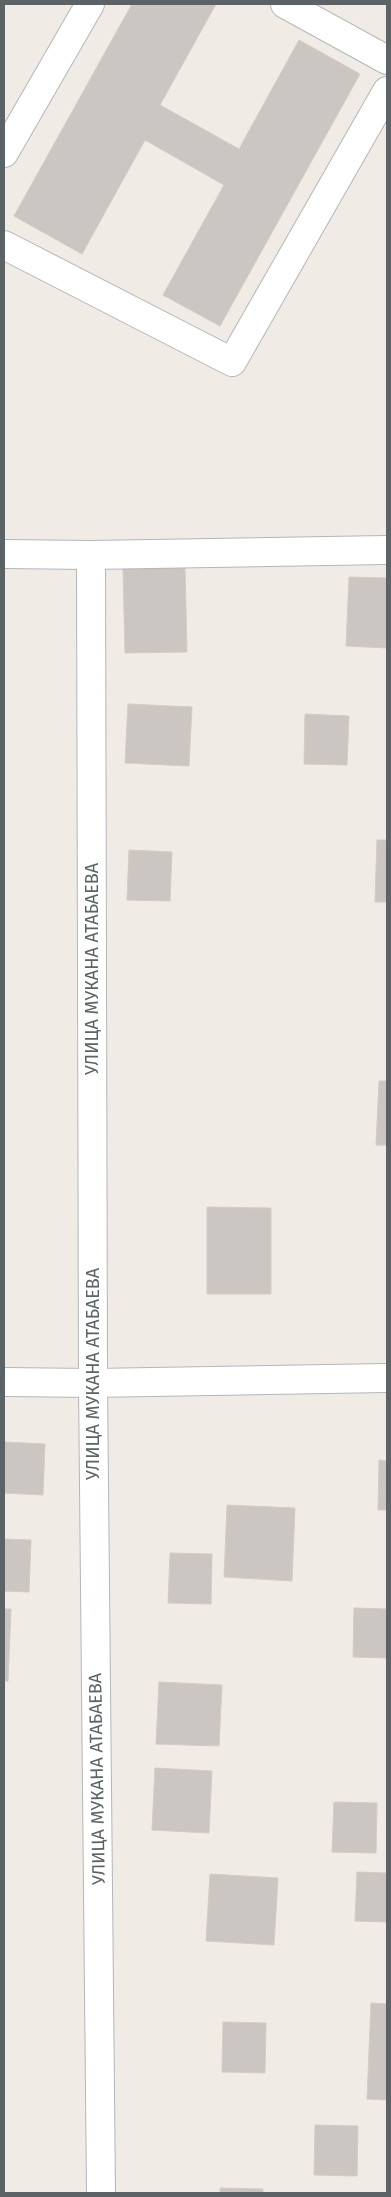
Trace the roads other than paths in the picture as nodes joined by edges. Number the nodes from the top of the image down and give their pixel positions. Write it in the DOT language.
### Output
graph roads {
  1 [pos="90,4"];
  2 [pos="285,4"];
  3 [pos="387,60"];
  4 [pos="387,91"];
  5 [pos="4,153"];
  6 [pos="4,245"];
  7 [pos="387,550"];
  8 [pos="4,554"];
  9 [pos="92,555"];
  10 [pos="387,1378"];
  11 [pos="4,1382"];
  12 [pos="93,1383"];
  13 [pos="101,2193"];
  1 -- 5 [label="street"];
  2 -- 3 [label="street"];
  4 -- 6 [label="street"];
  7 -- 9 [label="street"];
  8 -- 9 [label="street"];
  9 -- 12 [label="street, УЛИЦА МУКАНА АТАБАЕВА"];
  10 -- 12 [label="street"];
  11 -- 12 [label="street"];
  12 -- 13 [label="street, УЛИЦА МУКАНА АТАБАЕВА"];
}
